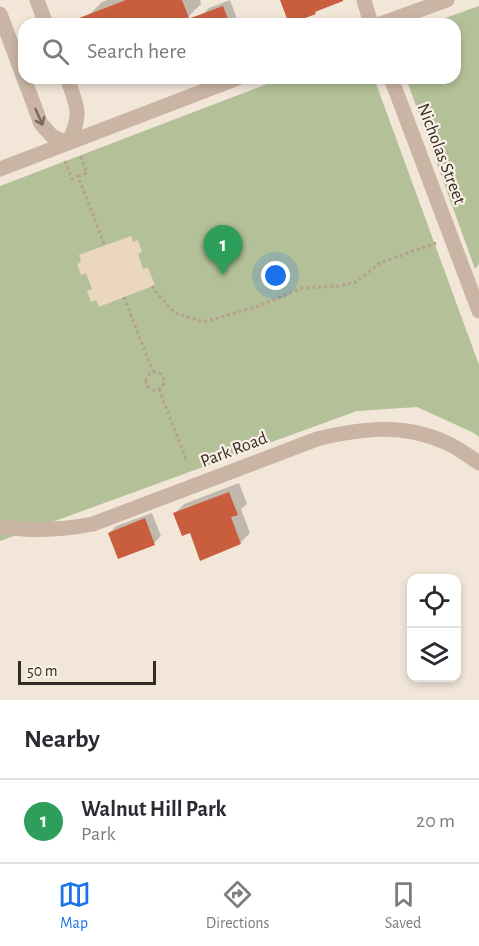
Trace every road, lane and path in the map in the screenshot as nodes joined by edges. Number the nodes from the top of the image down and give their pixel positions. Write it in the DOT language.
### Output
graph roads {
  1 [pos="37,0"];
  2 [pos="364,0"];
  3 [pos="447,0"];
  4 [pos="0,14"];
  5 [pos="44,18"];
  6 [pos="369,18"];
  7 [pos="397,18"];
  8 [pos="18,62"];
  9 [pos="26,84"];
  10 [pos="69,84"];
  11 [pos="224,84"];
  12 [pos="393,84"];
  13 [pos="74,148"];
  14 [pos="65,160"];
  15 [pos="0,169"];
  16 [pos="78,176"];
  17 [pos="452,238"];
  18 [pos="105,246"];
  19 [pos="473,279"];
  20 [pos="152,286"];
  21 [pos="124,297"];
  22 [pos="479,311"];
  23 [pos="153,372"];
  24 [pos="159,389"];
  25 [pos="187,462"];
  26 [pos="479,463"];
  27 [pos="0,526"];
  1 -- 5 [label="street"];
  2 -- 6 [label="street"];
  3 -- 7 [label="street"];
  4 -- 8 [label="street"];
  9 -- 13 [label="street, one-way"];
  10 -- 13 [label="street"];
  11 -- 13 [label="street"];
  12 -- 17 [label="street, Nicholas Street"];
  13 -- 15 [label="street"];
  13 -- 16 [label="path"];
  14 -- 16 [label="path"];
  16 -- 18 [label="path"];
  17 -- 19 [label="street, Nicholas Street"];
  17 -- 20 [label="path"];
  19 -- 22 [label="street, Nicholas Street"];
  21 -- 23 [label="path"];
  23 -- 24 [label="path"];
  23 -- 24 [label="path"];
  24 -- 25 [label="path"];
  26 -- 27 [label="street, Park Road"];
}
